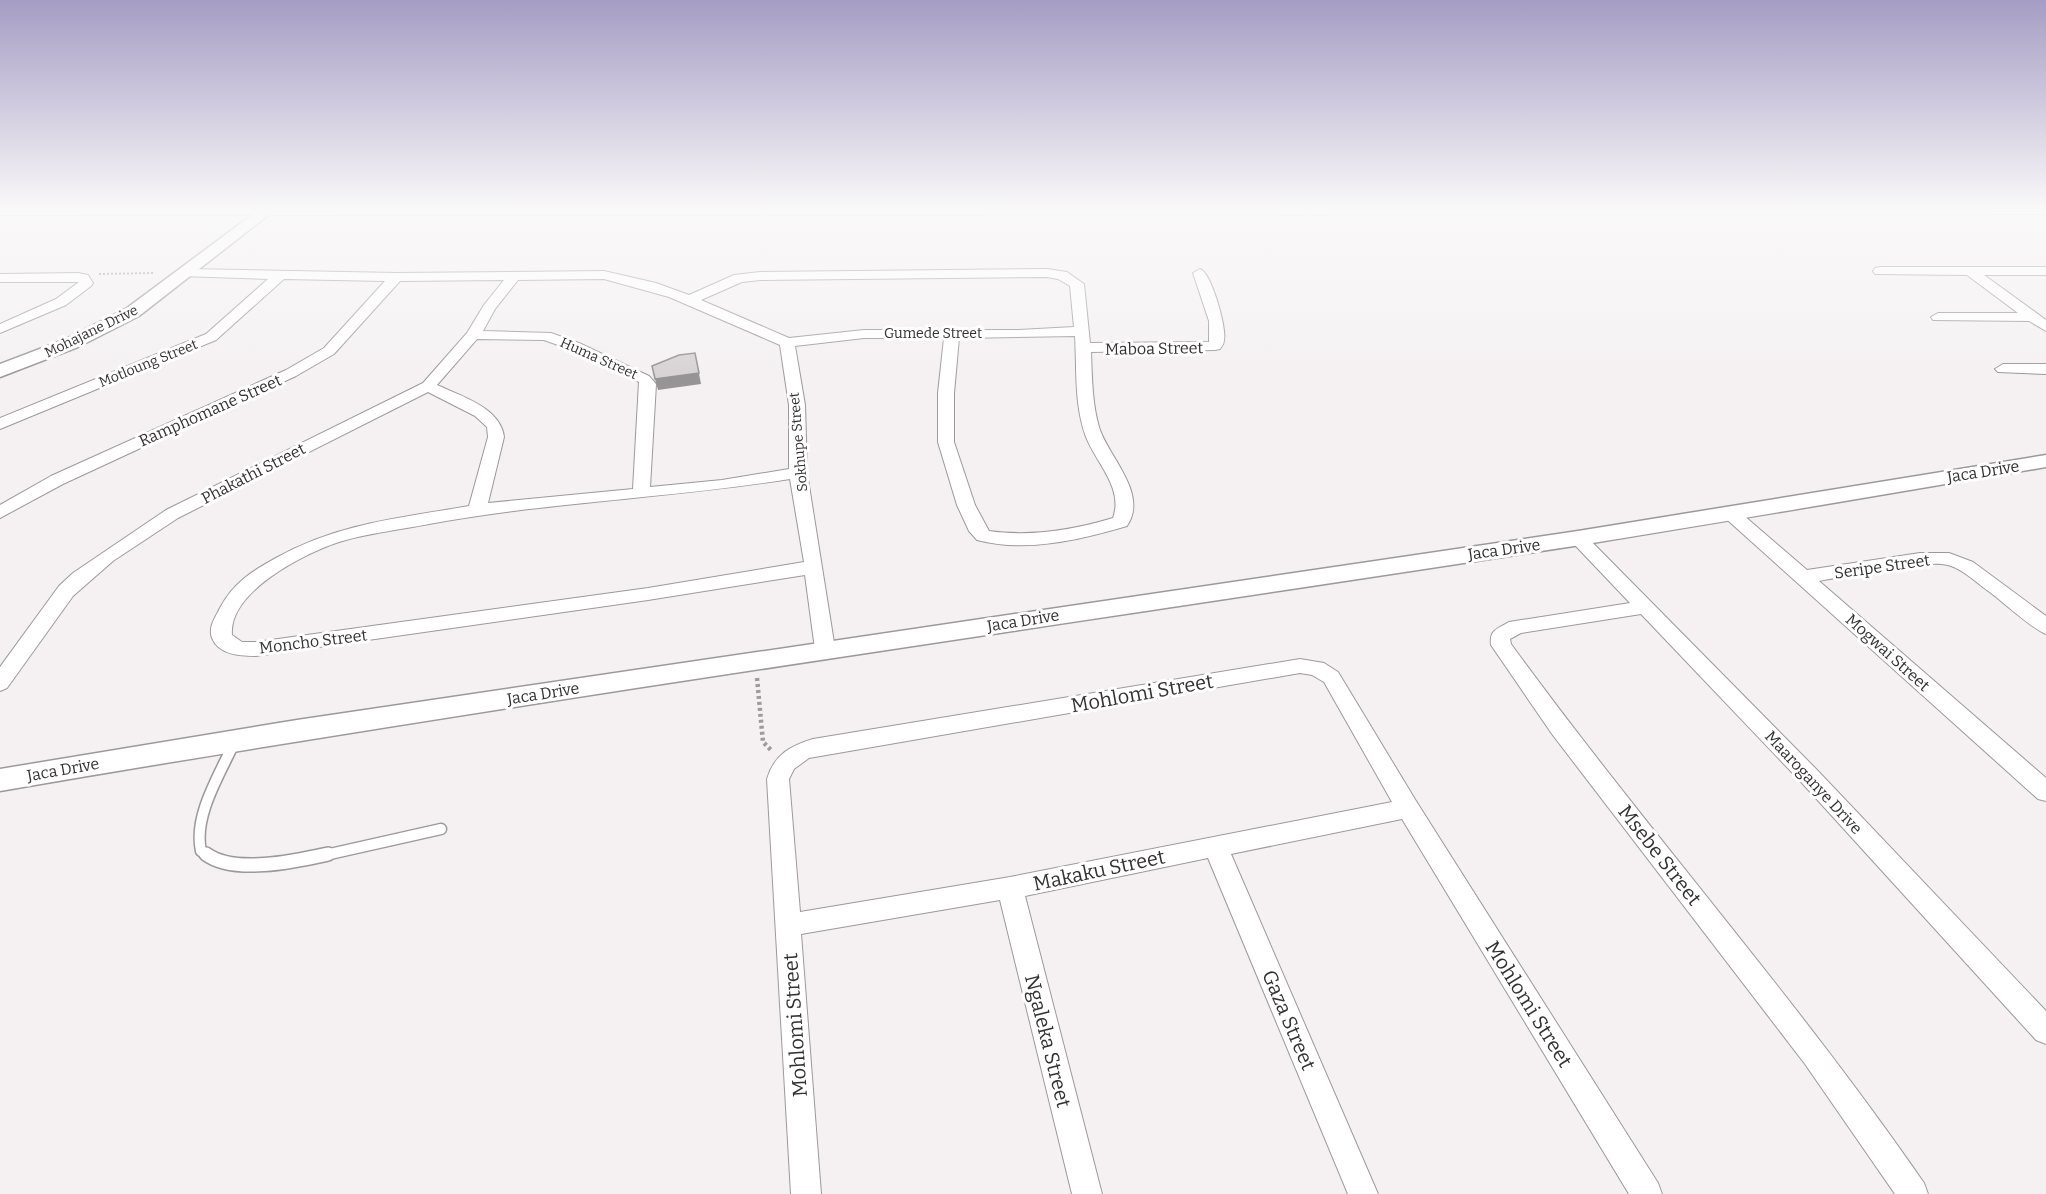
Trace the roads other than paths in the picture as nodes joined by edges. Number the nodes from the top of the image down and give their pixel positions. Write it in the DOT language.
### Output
graph roads {
  1 [pos="196,265"];
  2 [pos="1880,271"];
  3 [pos="1970,271"];
  4 [pos="2046,271"];
  5 [pos="185,273"];
  6 [pos="1200,273"];
  7 [pos="279,276"];
  8 [pos="514,276"];
  9 [pos="396,277"];
  10 [pos="0,278"];
  11 [pos="687,301"];
  12 [pos="1938,317"];
  13 [pos="2032,317"];
  14 [pos="2046,327"];
  15 [pos="0,329"];
  16 [pos="1081,331"];
  17 [pos="952,333"];
  18 [pos="473,335"];
  19 [pos="787,344"];
  20 [pos="1083,348"];
  21 [pos="2003,369"];
  22 [pos="2046,369"];
  23 [pos="0,371"];
  24 [pos="428,386"];
  25 [pos="0,424"];
  26 [pos="2046,461"];
  27 [pos="798,473"];
  28 [pos="641,494"];
  29 [pos="477,510"];
  30 [pos="1729,512"];
  31 [pos="0,513"];
  32 [pos="1578,538"];
  33 [pos="814,567"];
  34 [pos="1804,577"];
  35 [pos="1646,607"];
  36 [pos="2046,627"];
  37 [pos="825,649"];
  38 [pos="0,683"];
  39 [pos="235,740"];
  40 [pos="0,780"];
  41 [pos="2046,792"];
  42 [pos="1408,808"];
  43 [pos="441,829"];
  44 [pos="1215,845"];
  45 [pos="1010,888"];
  46 [pos="788,925"];
  47 [pos="2046,1031"];
  48 [pos="806,1194"];
  49 [pos="1087,1194"];
  50 [pos="1364,1194"];
  51 [pos="1647,1194"];
  52 [pos="1912,1194"];
  1 -- 5 [label="street, Mohajane Drive"];
  2 -- 3 [label="street"];
  3 -- 4 [label="street"];
  3 -- 13 [label="street"];
  5 -- 7 [label="street"];
  5 -- 23 [label="street, Mohajane Drive"];
  6 -- 20 [label="street, Maboa Street"];
  7 -- 9 [label="street"];
  7 -- 25 [label="street, Motloung Street"];
  8 -- 9 [label="street"];
  8 -- 11 [label="street"];
  8 -- 18 [label="street, Phakathi Street"];
  9 -- 31 [label="street, Ramphomane Street"];
  10 -- 15 [label="street"];
  11 -- 16 [label="street"];
  11 -- 19 [label="street"];
  12 -- 13 [label="street"];
  13 -- 14 [label="street"];
  16 -- 17 [label="street, Gumede Street"];
  16 -- 20 [label="street"];
  17 -- 19 [label="street, Gumede Street"];
  17 -- 20 [label="street, Maboa Street"];
  18 -- 24 [label="street, Phakathi Street"];
  18 -- 28 [label="street, Huma Street"];
  19 -- 27 [label="street, Sokhupe Street"];
  21 -- 22 [label="street"];
  24 -- 29 [label="street"];
  24 -- 38 [label="street, Phakathi Street"];
  26 -- 30 [label="street, Jaca Drive"];
  27 -- 28 [label="street, Moncho Street"];
  27 -- 33 [label="street, Sokhupe Street"];
  28 -- 29 [label="street, Moncho Street"];
  29 -- 33 [label="street, Moncho Street"];
  30 -- 32 [label="street, Jaca Drive"];
  30 -- 34 [label="street, Mogwai Street"];
  32 -- 35 [label="street, Maaroganye Drive"];
  32 -- 37 [label="street, Jaca Drive"];
  33 -- 37 [label="street, Sokhupe Street"];
  34 -- 36 [label="street, Seripe Street"];
  34 -- 41 [label="street, Mogwai Street"];
  35 -- 47 [label="street, Maaroganye Drive"];
  35 -- 52 [label="street, Msebe Street"];
  37 -- 39 [label="street, Jaca Drive"];
  39 -- 40 [label="street, Jaca Drive"];
  39 -- 43 [label="lane"];
  42 -- 44 [label="street, Makaku Street"];
  42 -- 46 [label="street, Mohlomi Street"];
  42 -- 51 [label="street, Mohlomi Street"];
  44 -- 45 [label="street, Makaku Street"];
  44 -- 50 [label="street, Gaza Street"];
  45 -- 46 [label="street, Makaku Street"];
  45 -- 49 [label="street, Ngaleka Street"];
  46 -- 48 [label="street, Mohlomi Street"];
}
